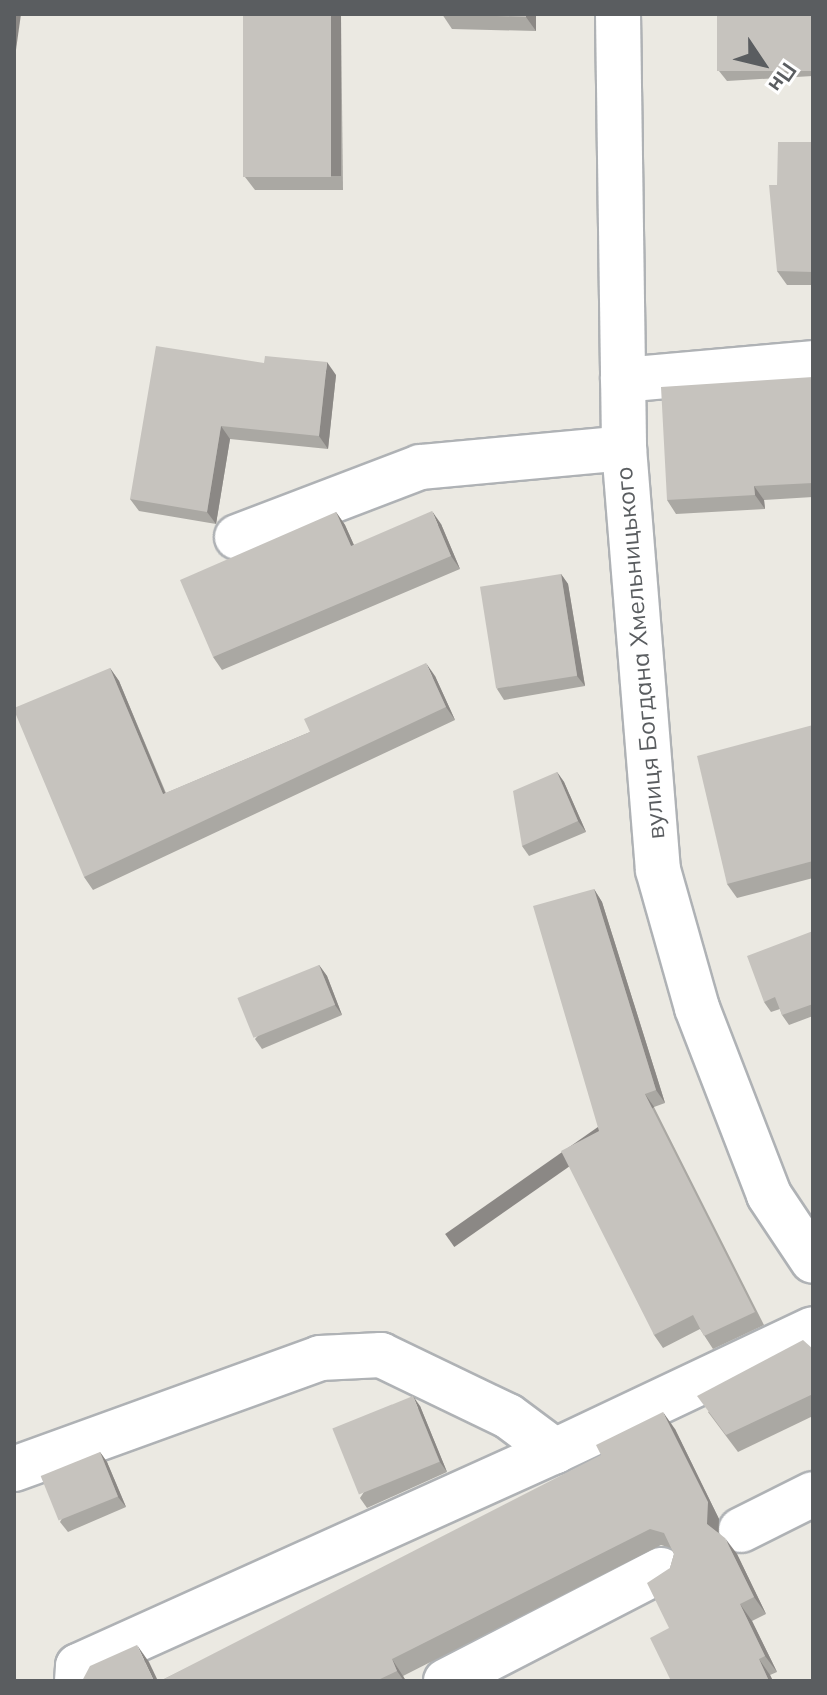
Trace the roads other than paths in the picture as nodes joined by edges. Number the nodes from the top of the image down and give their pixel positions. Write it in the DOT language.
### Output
graph roads {
  1 [pos="618,14"];
  2 [pos="813,363"];
  3 [pos="623,380"];
  4 [pos="624,448"];
  5 [pos="237,537"];
  6 [pos="813,1261"];
  7 [pos="813,1329"];
  8 [pos="555,1451"];
  9 [pos="14,1469"];
  10 [pos="813,1494"];
  11 [pos="741,1530"];
  12 [pos="661,1570"];
  13 [pos="77,1681"];
  14 [pos="446,1681"];
  1 -- 3 [label="street, вулиця Богдана Хмельницького"];
  2 -- 3 [label="street"];
  3 -- 4 [label="street, вулиця Богдана Хмельницького"];
  4 -- 5 [label="street"];
  4 -- 6 [label="street, вулиця Богдана Хмельницького"];
  7 -- 8 [label="street"];
  8 -- 9 [label="street"];
  8 -- 13 [label="street"];
  10 -- 11 [label="street"];
  12 -- 14 [label="street"];
}
